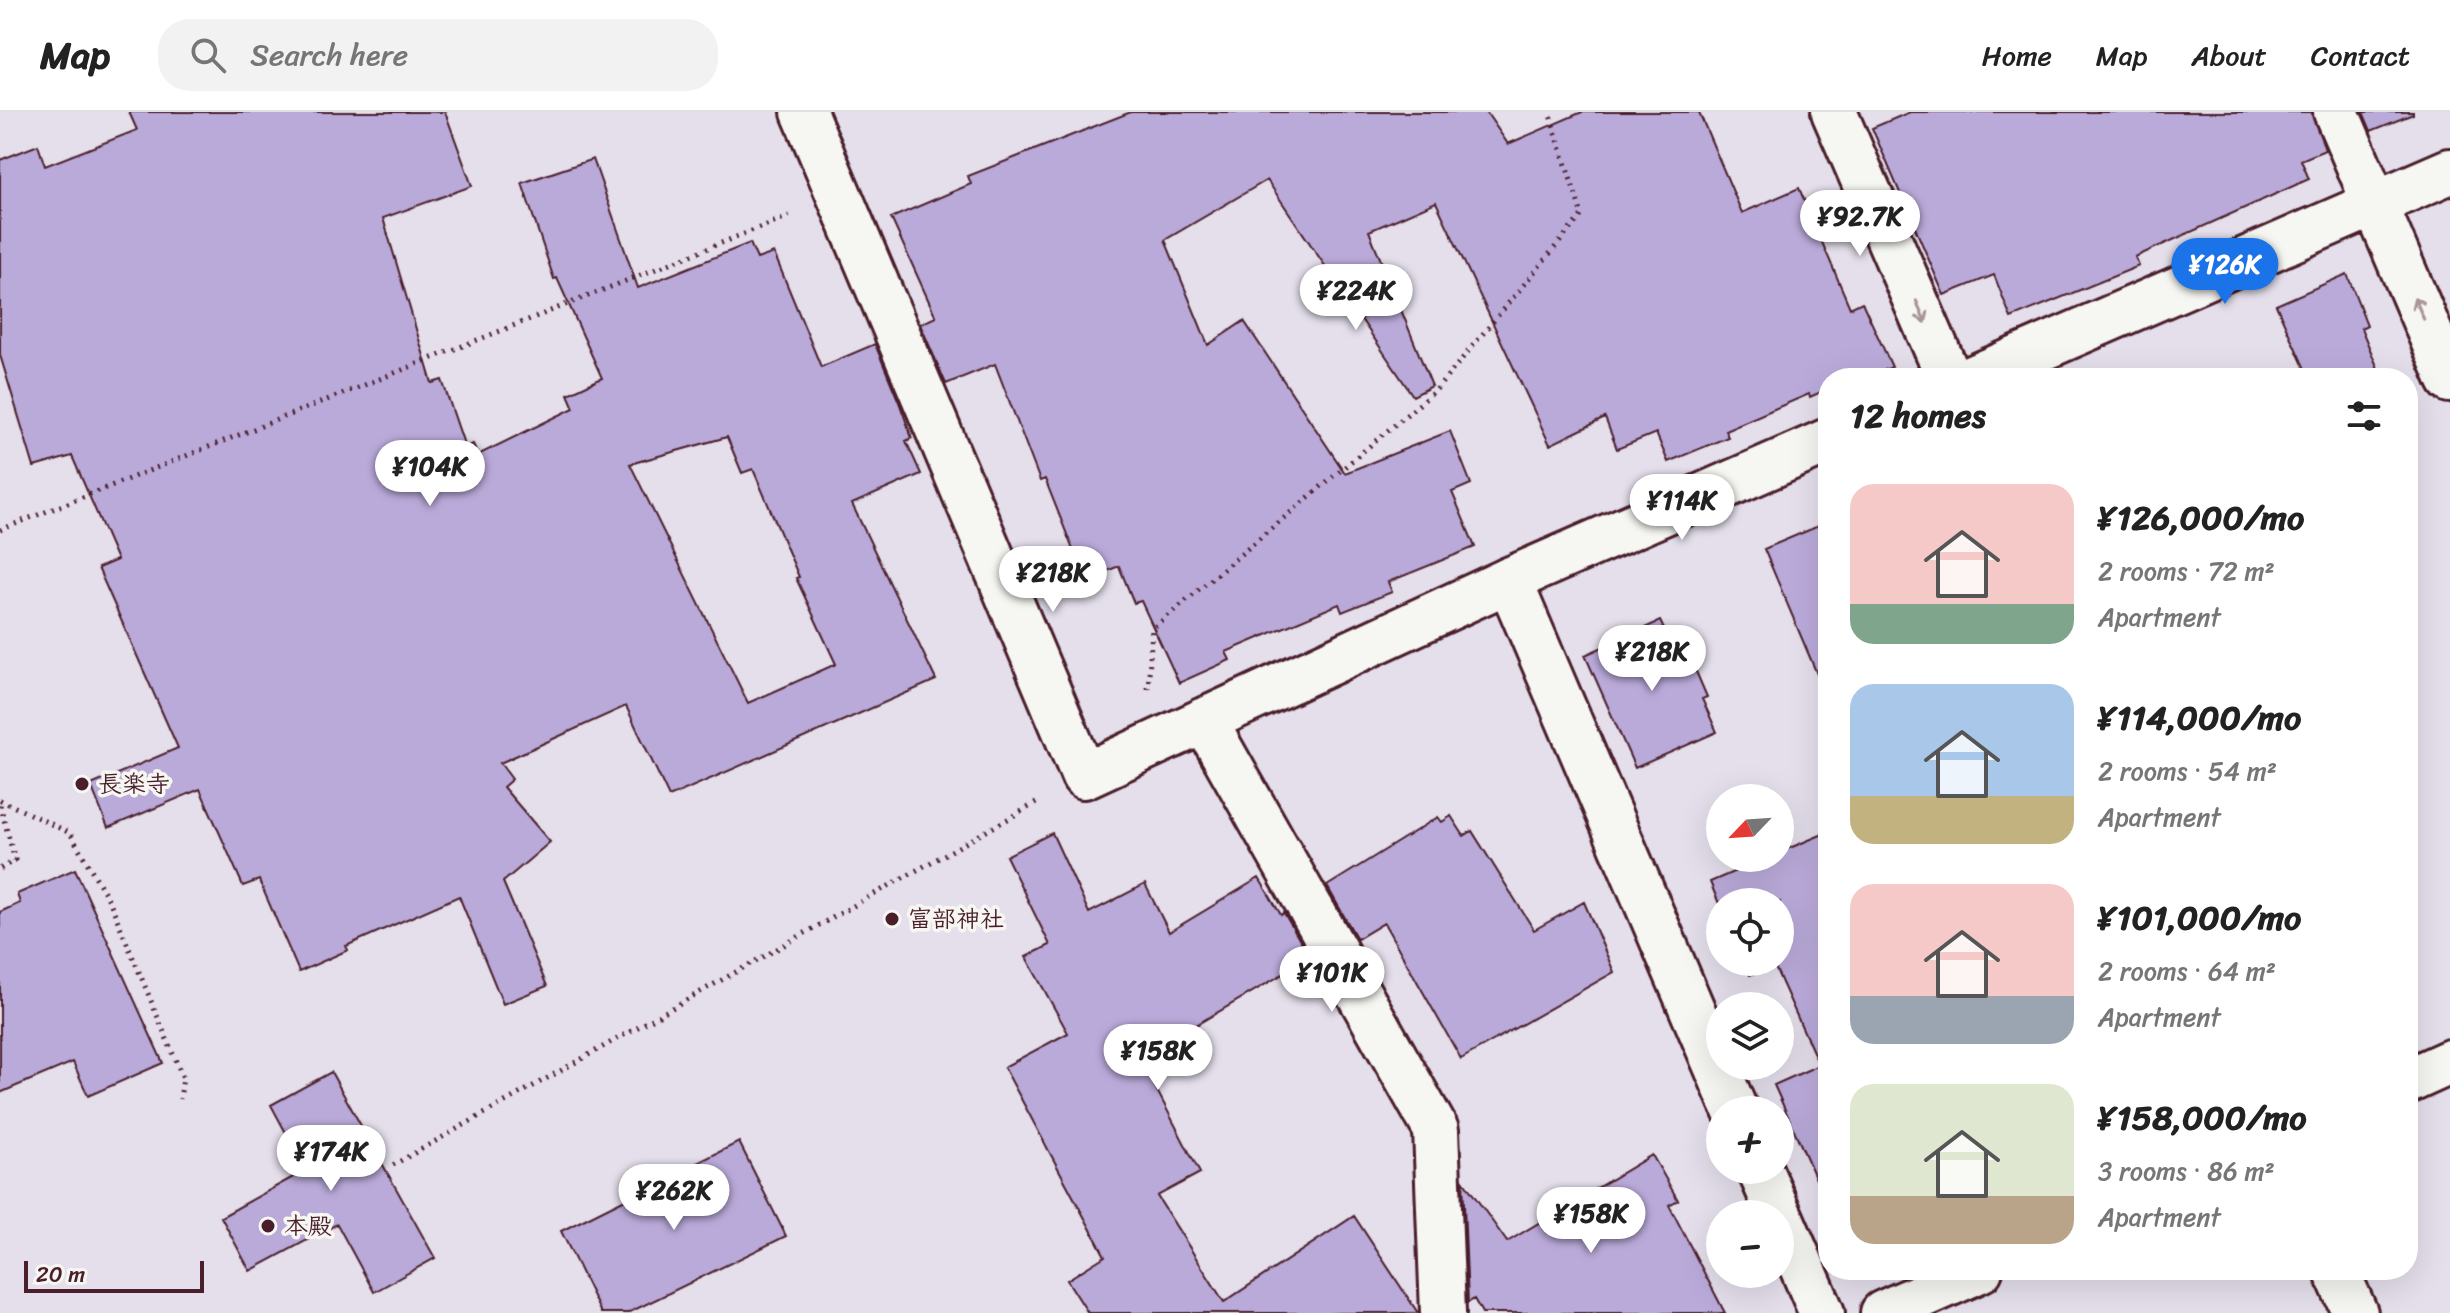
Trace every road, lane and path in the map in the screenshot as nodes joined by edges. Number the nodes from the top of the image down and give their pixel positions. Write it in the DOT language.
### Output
graph roads {
  1 [pos="804,112"];
  2 [pos="1549,112"];
  3 [pos="1834,112"];
  4 [pos="2336,112"];
  5 [pos="2450,171"];
  6 [pos="838,196"];
  7 [pos="2375,203"];
  8 [pos="1945,368"];
  9 [pos="1996,368"];
  10 [pos="2450,380"];
  11 [pos="1818,445"];
  12 [pos="0,530"];
  13 [pos="1509,580"];
  14 [pos="1204,720"];
  15 [pos="1144,748"];
  16 [pos="1084,776"];
  17 [pos="0,803"];
  18 [pos="0,869"];
  19 [pos="2450,1062"];
  20 [pos="2418,1076"];
  21 [pos="1729,1096"];
  22 [pos="180,1099"];
  23 [pos="393,1165"];
  24 [pos="1794,1248"];
  25 [pos="1957,1280"];
  26 [pos="2340,1280"];
  27 [pos="1443,1313"];
  28 [pos="1822,1313"];
  29 [pos="1883,1313"];
  30 [pos="2355,1313"];
  1 -- 6 [label="street"];
  2 -- 15 [label="path"];
  3 -- 8 [label="street, one-way"];
  4 -- 7 [label="street"];
  5 -- 7 [label="street"];
  6 -- 12 [label="path"];
  6 -- 16 [label="street"];
  7 -- 9 [label="street"];
  10 -- 7 [label="street, one-way"];
  11 -- 13 [label="street"];
  13 -- 14 [label="street"];
  13 -- 21 [label="street"];
  14 -- 15 [label="street"];
  14 -- 27 [label="street"];
  15 -- 16 [label="street"];
  16 -- 23 [label="path"];
  17 -- 18 [label="path"];
  17 -- 22 [label="path"];
  19 -- 20 [label="street"];
  24 -- 28 [label="street"];
  25 -- 29 [label="street"];
  26 -- 30 [label="street"];
}
